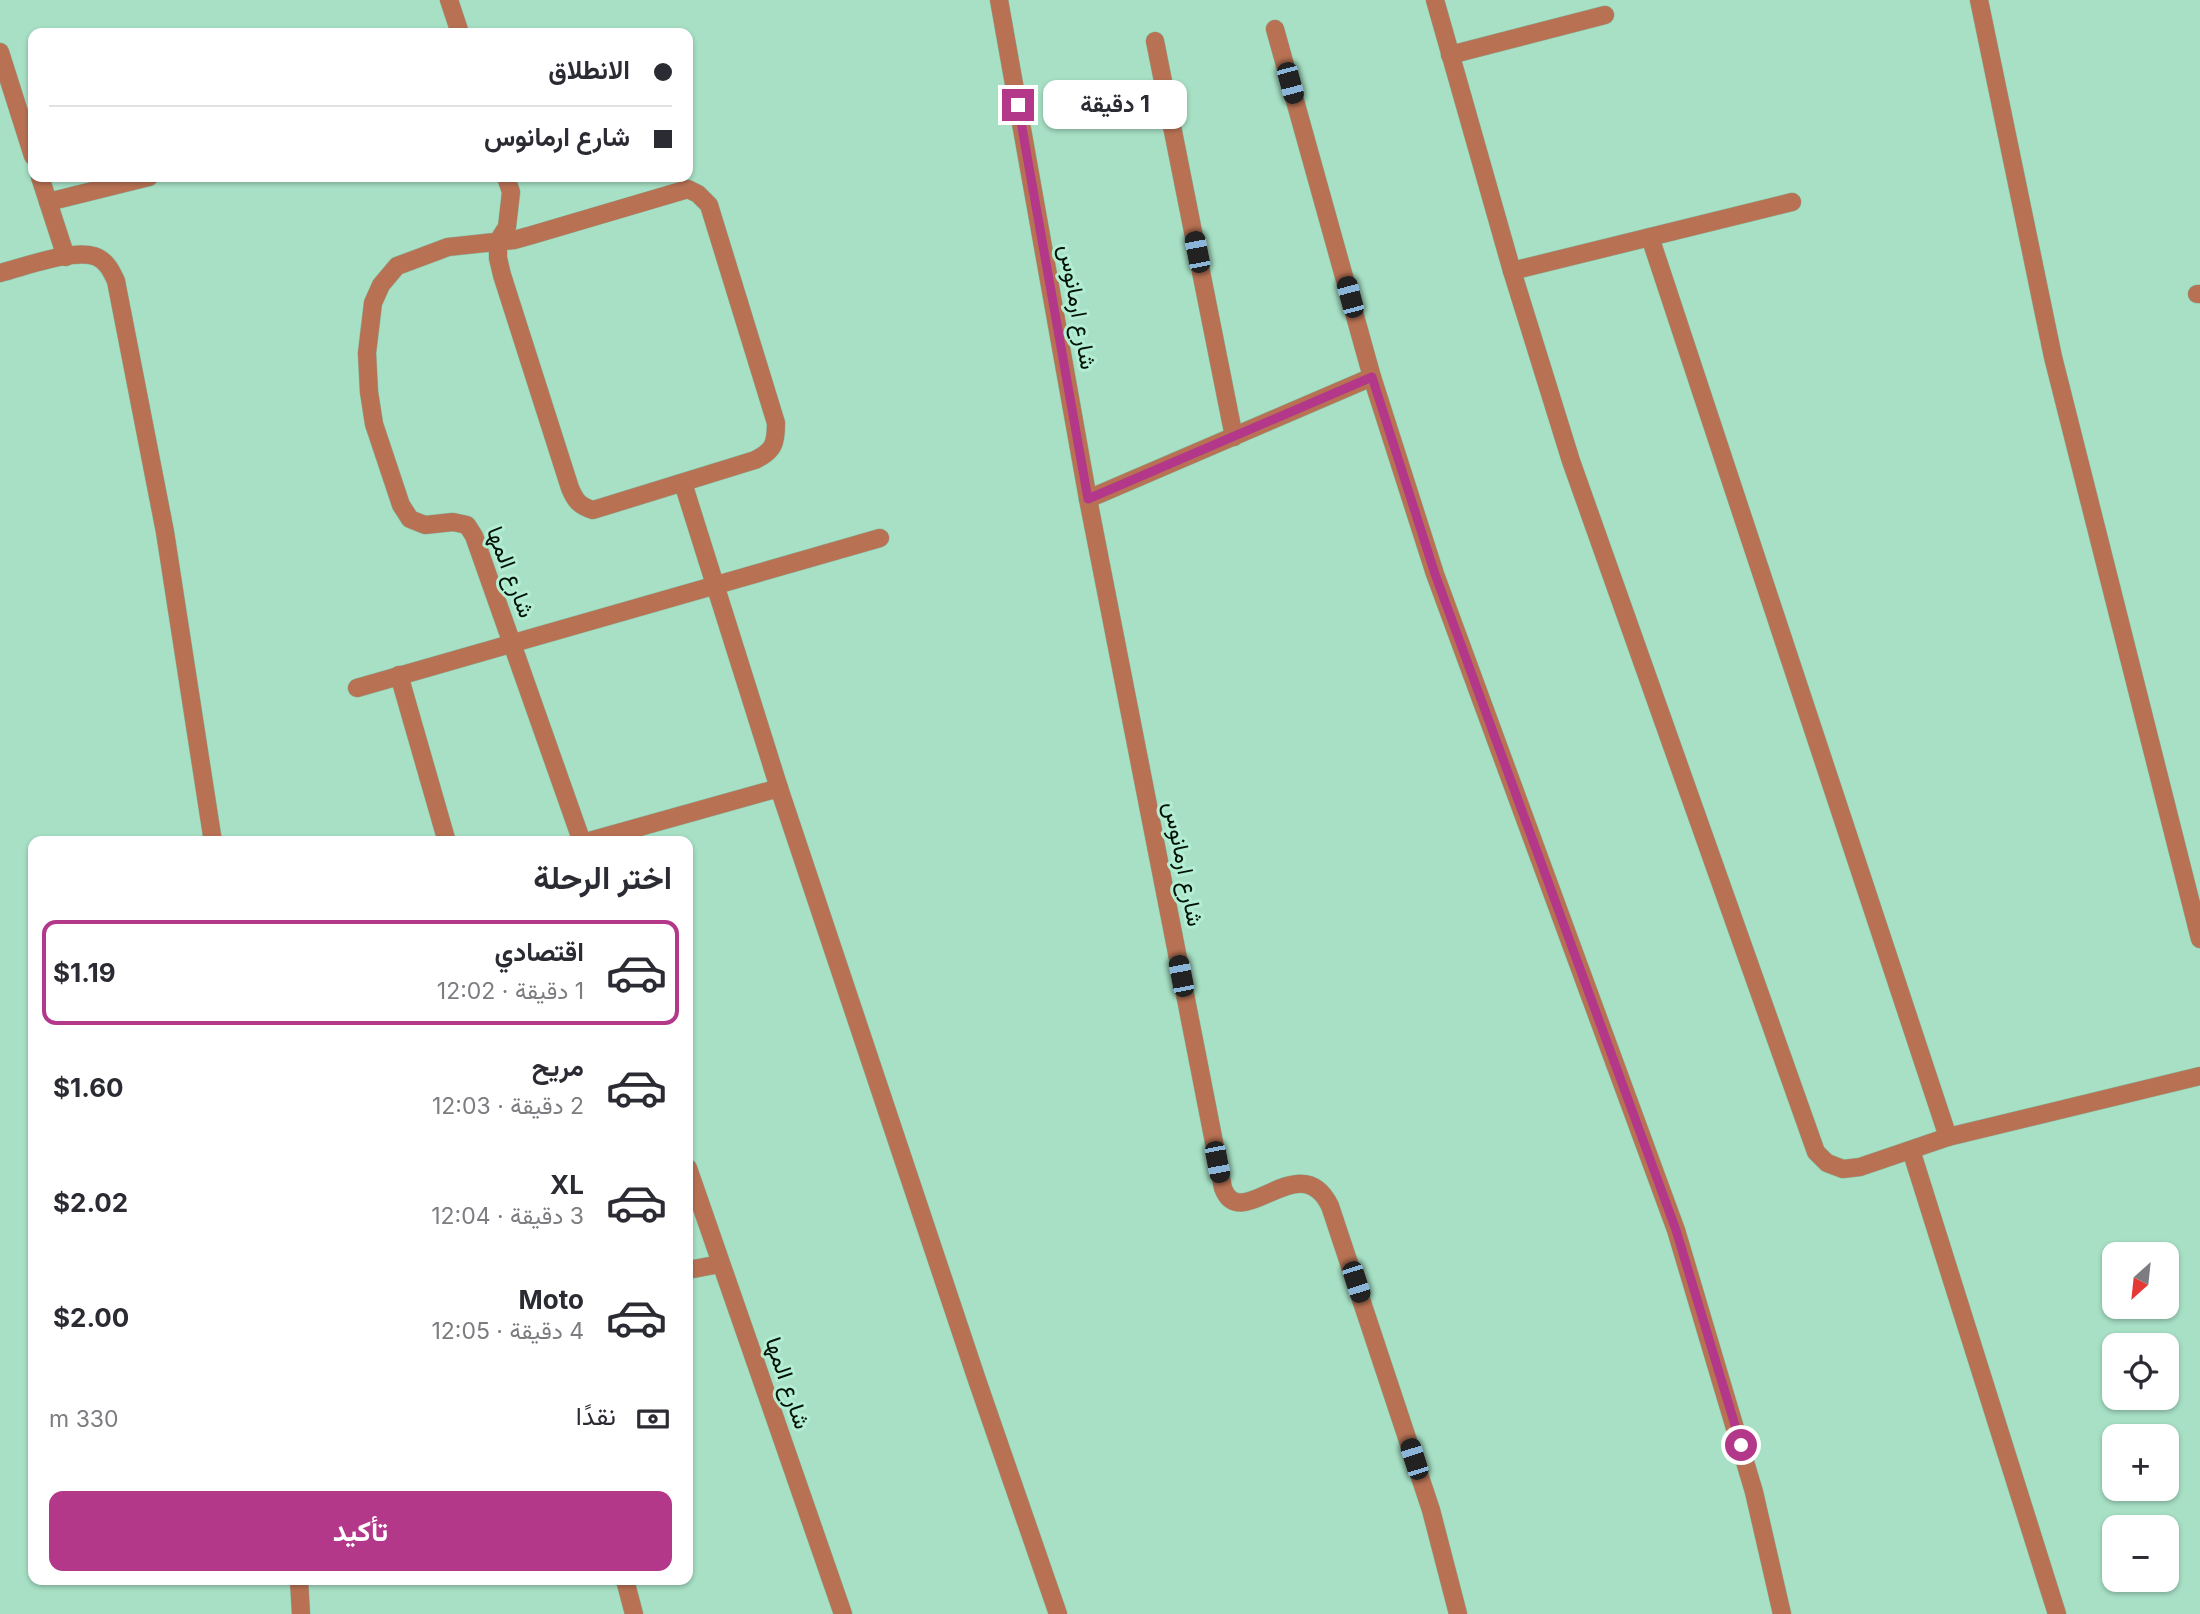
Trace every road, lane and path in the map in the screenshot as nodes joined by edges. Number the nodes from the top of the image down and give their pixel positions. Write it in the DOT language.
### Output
graph roads {
  1 [pos="449,0"];
  2 [pos="999,0"];
  3 [pos="1435,0"];
  4 [pos="1979,0"];
  5 [pos="1605,15"];
  6 [pos="458,28"];
  7 [pos="1275,29"];
  8 [pos="1155,41"];
  9 [pos="0,52"];
  10 [pos="1450,55"];
  11 [pos="28,140"];
  12 [pos="42,182"];
  13 [pos="129,182"];
  14 [pos="508,182"];
  15 [pos="48,202"];
  16 [pos="1792,202"];
  17 [pos="1650,237"];
  18 [pos="498,241"];
  19 [pos="66,257"];
  20 [pos="1512,271"];
  21 [pos="0,273"];
  22 [pos="1372,377"];
  23 [pos="1234,437"];
  24 [pos="683,483"];
  25 [pos="1088,499"];
  26 [pos="880,538"];
  27 [pos="715,585"];
  28 [pos="512,643"];
  29 [pos="399,675"];
  30 [pos="357,688"];
  31 [pos="779,788"];
  32 [pos="212,836"];
  33 [pos="445,836"];
  34 [pos="582,836"];
  35 [pos="606,836"];
  36 [pos="2195,901"];
  37 [pos="2200,939"];
  38 [pos="2200,1076"];
  39 [pos="1948,1137"];
  40 [pos="1911,1150"];
  41 [pos="693,1183"];
  42 [pos="720,1264"];
  43 [pos="693,1268"];
  44 [pos="299,1585"];
  45 [pos="626,1585"];
  46 [pos="301,1614"];
  47 [pos="634,1614"];
  48 [pos="843,1614"];
  49 [pos="1058,1614"];
  50 [pos="1458,1614"];
  51 [pos="1782,1614"];
  52 [pos="2057,1614"];
  1 -- 6 [label="street"];
  2 -- 25 [label="street, شارع ارمانوس"];
  3 -- 10 [label="street"];
  4 -- 36 [label="street"];
  5 -- 10 [label="street"];
  7 -- 22 [label="street"];
  8 -- 23 [label="street"];
  9 -- 11 [label="street"];
  10 -- 20 [label="street"];
  12 -- 15 [label="street"];
  13 -- 15 [label="street"];
  14 -- 18 [label="street"];
  15 -- 19 [label="street"];
  16 -- 17 [label="street"];
  17 -- 20 [label="street"];
  17 -- 39 [label="street"];
  18 -- 24 [label="street"];
  18 -- 24 [label="street"];
  18 -- 28 [label="street, شارع المها"];
  19 -- 21 [label="street"];
  19 -- 32 [label="street"];
  20 -- 40 [label="street"];
  22 -- 23 [label="street"];
  22 -- 51 [label="street"];
  23 -- 25 [label="street"];
  24 -- 27 [label="street"];
  25 -- 50 [label="street, شارع ارمانوس"];
  26 -- 27 [label="street"];
  27 -- 28 [label="street"];
  27 -- 31 [label="street"];
  28 -- 29 [label="street"];
  28 -- 34 [label="street, شارع المها"];
  29 -- 30 [label="street"];
  29 -- 33 [label="street"];
  31 -- 35 [label="street"];
  31 -- 49 [label="street"];
  36 -- 37 [label="street"];
  38 -- 39 [label="street"];
  39 -- 40 [label="street"];
  40 -- 52 [label="street"];
  41 -- 42 [label="street, شارع المها"];
  42 -- 43 [label="street"];
  42 -- 48 [label="street, شارع المها"];
  44 -- 46 [label="street"];
  45 -- 47 [label="street"];
}
